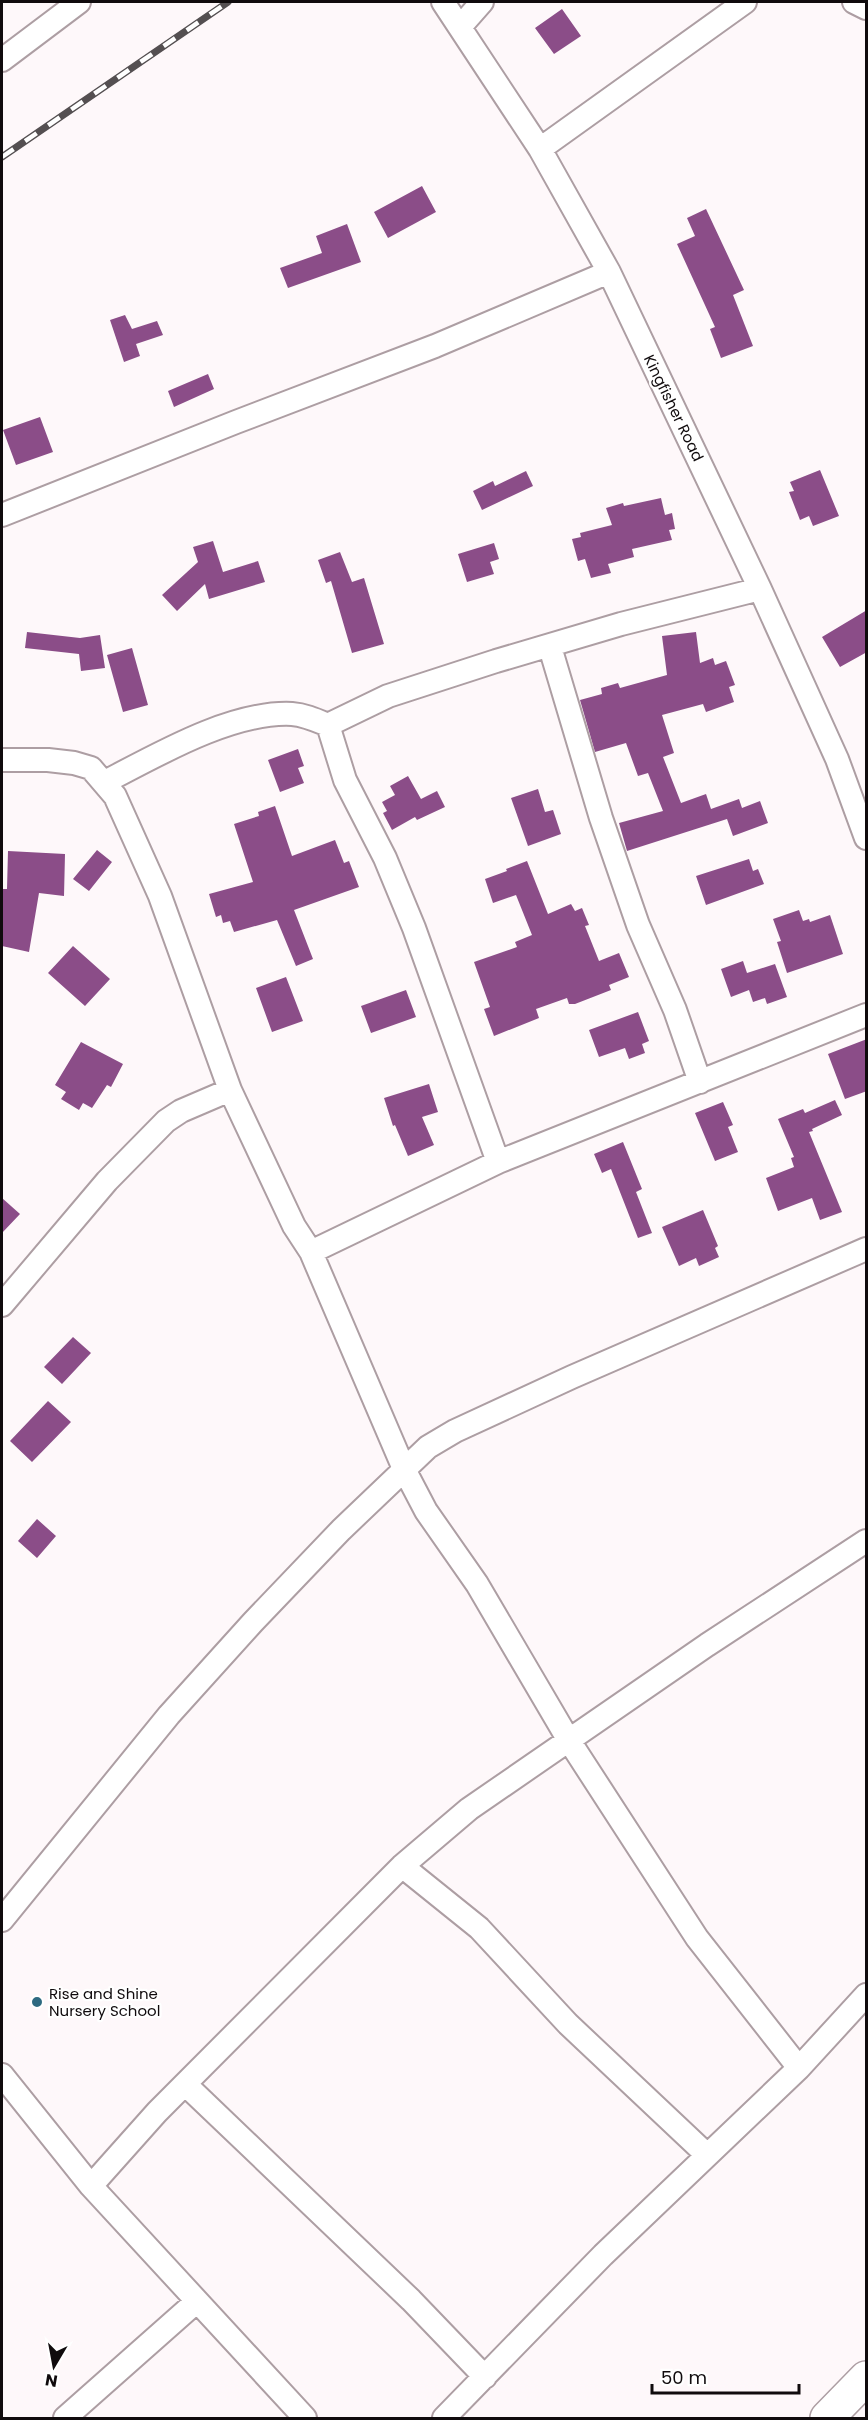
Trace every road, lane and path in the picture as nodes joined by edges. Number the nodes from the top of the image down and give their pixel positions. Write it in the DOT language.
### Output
graph roads {
  1 [pos="79,2"];
  2 [pos="443,2"];
  3 [pos="482,2"];
  4 [pos="745,2"];
  5 [pos="854,2"];
  6 [pos="867,8"];
  7 [pos="460,27"];
  8 [pos="2,60"];
  9 [pos="540,149"];
  10 [pos="609,272"];
  11 [pos="2,515"];
  12 [pos="760,589"];
  13 [pos="550,646"];
  14 [pos="328,725"];
  15 [pos="2,760"];
  16 [pos="105,782"];
  17 [pos="867,838"];
  18 [pos="867,1015"];
  19 [pos="700,1082"];
  20 [pos="230,1090"];
  21 [pos="498,1162"];
  22 [pos="867,1249"];
  23 [pos="311,1252"];
  24 [pos="2,1305"];
  25 [pos="404,1469"];
  26 [pos="867,1541"];
  27 [pos="568,1739"];
  28 [pos="402,1866"];
  29 [pos="2,1920"];
  30 [pos="867,1995"];
  31 [pos="799,2068"];
  32 [pos="2,2075"];
  33 [pos="186,2085"];
  34 [pos="707,2155"];
  35 [pos="91,2186"];
  36 [pos="196,2302"];
  37 [pos="485,2377"];
  38 [pos="867,2378"];
  39 [pos="65,2418"];
  40 [pos="305,2418"];
  41 [pos="444,2418"];
  42 [pos="827,2418"];
  1 -- 8 [label="street"];
  2 -- 7 [label="street, Kingfisher Road"];
  3 -- 7 [label="street"];
  4 -- 9 [label="street"];
  5 -- 6 [label="street"];
  7 -- 9 [label="street, Kingfisher Road"];
  9 -- 10 [label="street, Kingfisher Road"];
  10 -- 11 [label="street"];
  10 -- 12 [label="street, Kingfisher Road"];
  12 -- 13 [label="street"];
  12 -- 17 [label="street, Kingfisher Road"];
  13 -- 14 [label="street"];
  13 -- 19 [label="street"];
  14 -- 16 [label="street"];
  14 -- 21 [label="street"];
  15 -- 16 [label="street"];
  16 -- 20 [label="street"];
  18 -- 19 [label="street"];
  19 -- 21 [label="street"];
  20 -- 23 [label="street"];
  20 -- 24 [label="street"];
  21 -- 23 [label="street"];
  22 -- 25 [label="street"];
  23 -- 25 [label="street"];
  25 -- 27 [label="street"];
  25 -- 29 [label="street"];
  26 -- 27 [label="street"];
  27 -- 28 [label="street"];
  27 -- 31 [label="street"];
  28 -- 33 [label="street"];
  28 -- 34 [label="street"];
  30 -- 31 [label="street"];
  31 -- 34 [label="street"];
  32 -- 35 [label="street"];
  33 -- 35 [label="street"];
  33 -- 37 [label="street"];
  34 -- 37 [label="street"];
  35 -- 36 [label="street"];
  36 -- 39 [label="street"];
  36 -- 40 [label="street"];
  37 -- 41 [label="street"];
  38 -- 42 [label="main road"];
}
